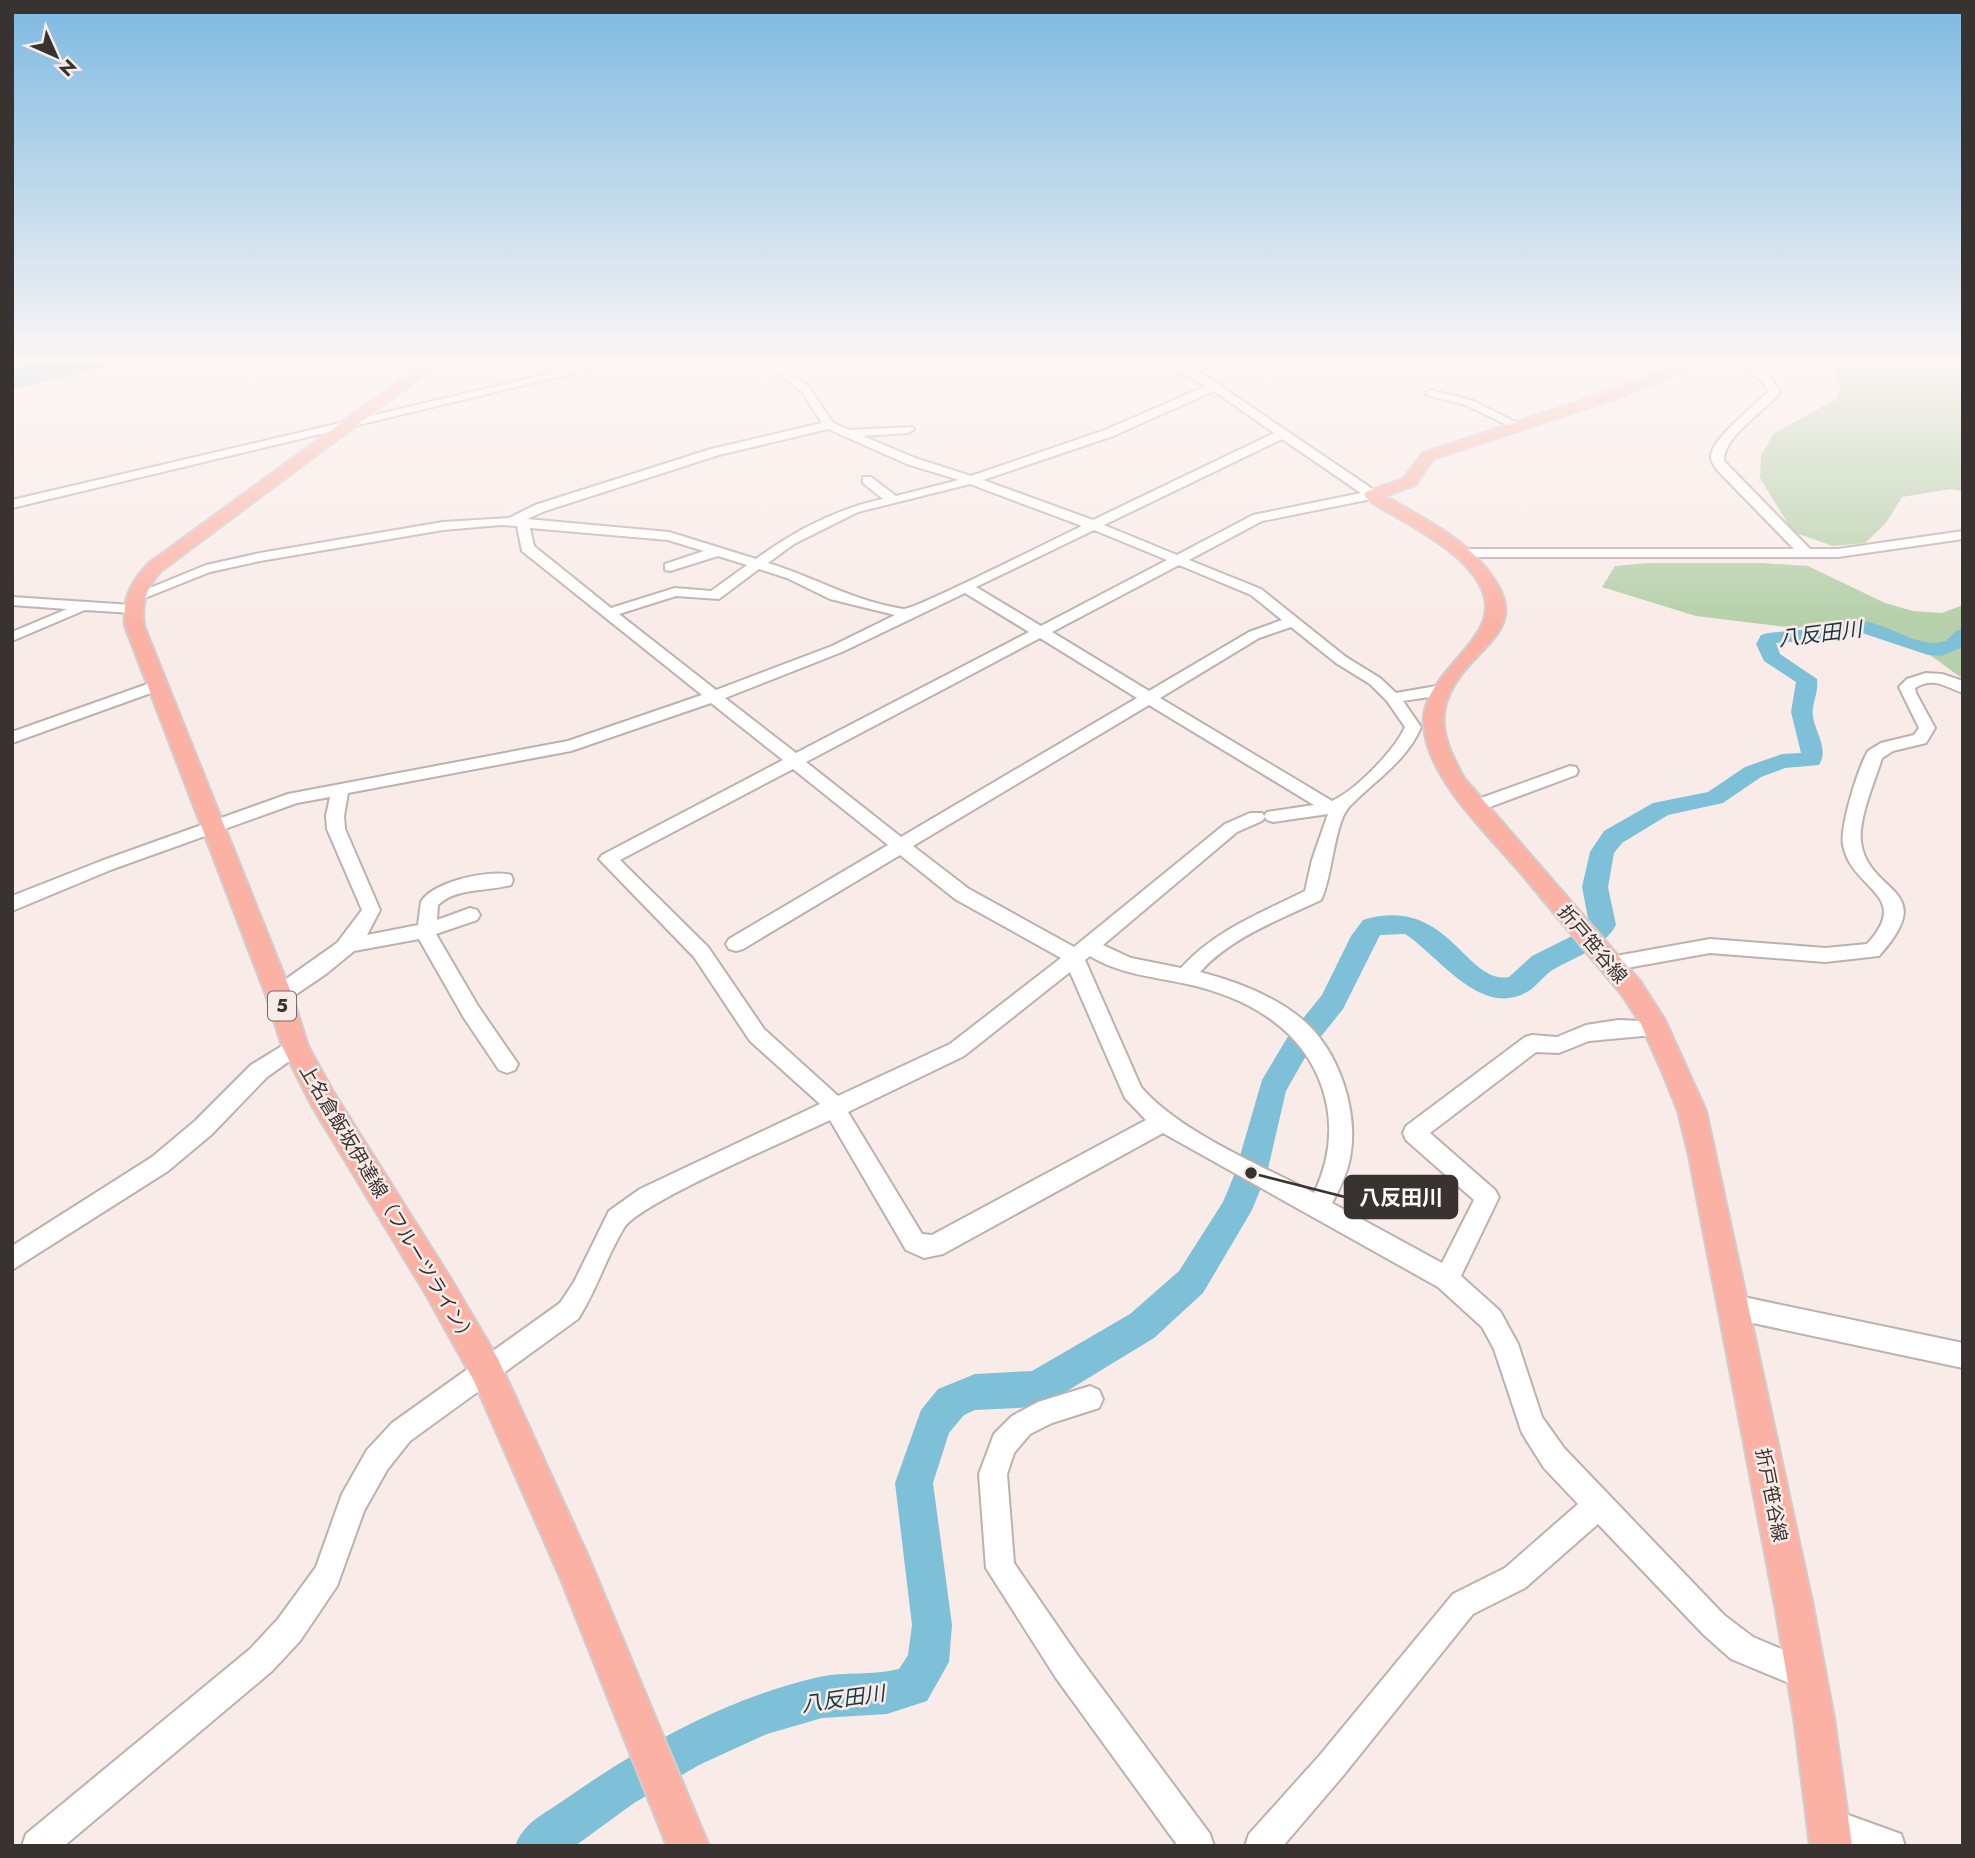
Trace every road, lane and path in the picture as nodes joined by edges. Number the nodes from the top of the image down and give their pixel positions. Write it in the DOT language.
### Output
graph roads {
  1 [pos="249,449"];
  2 [pos="317,449"];
  3 [pos="728,449"];
  4 [pos="883,449"];
  5 [pos="1064,449"];
  6 [pos="1251,449"];
  7 [pos="1304,449"];
  8 [pos="1451,449"];
  9 [pos="1720,449"];
  10 [pos="886,450"];
  11 [pos="867,480"];
  12 [pos="971,481"];
  13 [pos="1372,495"];
  14 [pos="894,501"];
  15 [pos="16,507"];
  16 [pos="517,522"];
  17 [pos="1093,525"];
  18 [pos="1963,535"];
  19 [pos="716,552"];
  20 [pos="1461,553"];
  21 [pos="1806,553"];
  22 [pos="1181,560"];
  23 [pos="762,564"];
  24 [pos="670,567"];
  25 [pos="966,587"];
  26 [pos="12,601"];
  27 [pos="134,603"];
  28 [pos="82,607"];
  29 [pos="609,613"];
  30 [pos="908,614"];
  31 [pos="1293,621"];
  32 [pos="1043,631"];
  33 [pos="12,637"];
  34 [pos="156,686"];
  35 [pos="1963,688"];
  36 [pos="1442,691"];
  37 [pos="1149,696"];
  38 [pos="713,697"];
  39 [pos="1393,698"];
  40 [pos="1424,730"];
  41 [pos="12,738"];
  42 [pos="794,762"];
  43 [pos="1570,771"];
  44 [pos="341,788"];
  45 [pos="1336,806"];
  46 [pos="1476,806"];
  47 [pos="211,826"];
  48 [pos="899,845"];
  49 [pos="504,880"];
  50 [pos="12,905"];
  51 [pos="470,915"];
  52 [pos="426,930"];
  53 [pos="348,944"];
  54 [pos="736,944"];
  55 [pos="1082,952"];
  56 [pos="1610,964"];
  57 [pos="1185,976"];
  58 [pos="279,995"];
  59 [pos="1657,1028"];
  60 [pos="295,1046"];
  61 [pos="507,1064"];
  62 [pos="836,1108"];
  63 [pos="1163,1122"];
  64 [pos="1319,1207"];
  65 [pos="12,1259"];
  66 [pos="1447,1279"];
  67 [pos="1734,1307"];
  68 [pos="1963,1356"];
  69 [pos="486,1370"];
  70 [pos="1090,1399"];
  71 [pos="1599,1504"];
  72 [pos="1806,1675"];
  73 [pos="1830,1835"];
  74 [pos="38,1846"];
  75 [pos="688,1846"];
  76 [pos="1198,1846"];
  77 [pos="1261,1846"];
  78 [pos="1889,1846"];
  1 -- 15 [label="street"];
  2 -- 27 [label="main road"];
  3 -- 16 [label="street"];
  4 -- 10 [label="street"];
  5 -- 12 [label="street"];
  6 -- 17 [label="street"];
  7 -- 13 [label="street"];
  8 -- 13 [label="main road"];
  9 -- 21 [label="street"];
  10 -- 12 [label="street"];
  11 -- 14 [label="street"];
  12 -- 14 [label="street"];
  12 -- 17 [label="street"];
  13 -- 20 [label="main road, 折戸笹谷線"];
  13 -- 22 [label="street"];
  14 -- 23 [label="street"];
  16 -- 19 [label="street"];
  16 -- 27 [label="street"];
  16 -- 29 [label="street"];
  17 -- 22 [label="street"];
  17 -- 25 [label="street"];
  18 -- 21 [label="street"];
  19 -- 23 [label="street"];
  19 -- 24 [label="street"];
  20 -- 21 [label="street"];
  20 -- 36 [label="main road, 折戸笹谷線"];
  22 -- 31 [label="street"];
  22 -- 32 [label="street"];
  23 -- 29 [label="street"];
  23 -- 30 [label="street"];
  25 -- 30 [label="street"];
  25 -- 32 [label="street"];
  26 -- 28 [label="street"];
  27 -- 28 [label="street"];
  27 -- 34 [label="main road, 上名倉飯坂伊達線（フルーツライン） / 5"];
  28 -- 33 [label="street"];
  29 -- 38 [label="street"];
  30 -- 38 [label="street"];
  31 -- 37 [label="street"];
  31 -- 39 [label="street"];
  32 -- 37 [label="street"];
  32 -- 42 [label="street"];
  34 -- 41 [label="street"];
  34 -- 47 [label="main road, 上名倉飯坂伊達線（フルーツライン） / 5"];
  35 -- 56 [label="street"];
  36 -- 39 [label="street"];
  36 -- 40 [label="main road, 折戸笹谷線"];
  37 -- 45 [label="street"];
  37 -- 48 [label="street"];
  38 -- 42 [label="street"];
  38 -- 44 [label="street"];
  39 -- 40 [label="street"];
  40 -- 45 [label="street"];
  40 -- 46 [label="main road, 折戸笹谷線"];
  42 -- 48 [label="street"];
  42 -- 62 [label="street"];
  43 -- 46 [label="street"];
  44 -- 47 [label="street"];
  44 -- 53 [label="street"];
  45 -- 55 [label="street"];
  45 -- 57 [label="street"];
  46 -- 56 [label="main road, 折戸笹谷線"];
  47 -- 50 [label="street"];
  47 -- 58 [label="main road, 上名倉飯坂伊達線（フルーツライン） / 5"];
  48 -- 54 [label="street"];
  48 -- 55 [label="street"];
  49 -- 52 [label="street"];
  51 -- 52 [label="street"];
  52 -- 53 [label="street"];
  52 -- 61 [label="street"];
  53 -- 58 [label="street"];
  55 -- 57 [label="street"];
  55 -- 62 [label="street"];
  55 -- 63 [label="street"];
  56 -- 59 [label="main road, 折戸笹谷線"];
  57 -- 64 [label="street"];
  58 -- 60 [label="main road, 上名倉飯坂伊達線（フルーツライン） / 5"];
  59 -- 66 [label="street"];
  59 -- 67 [label="main road, 折戸笹谷線"];
  60 -- 65 [label="street"];
  60 -- 69 [label="main road, 上名倉飯坂伊達線（フルーツライン） / 5"];
  62 -- 63 [label="street"];
  62 -- 69 [label="street"];
  63 -- 64 [label="street"];
  64 -- 66 [label="street"];
  66 -- 71 [label="street"];
  67 -- 68 [label="street"];
  67 -- 72 [label="main road, 折戸笹谷線"];
  69 -- 74 [label="street"];
  69 -- 75 [label="main road, 上名倉飯坂伊達線（フルーツライン） / 5"];
  70 -- 76 [label="street"];
  71 -- 72 [label="street"];
  71 -- 77 [label="street"];
  72 -- 73 [label="main road, 折戸笹谷線"];
  73 -- 78 [label="street"];
}
